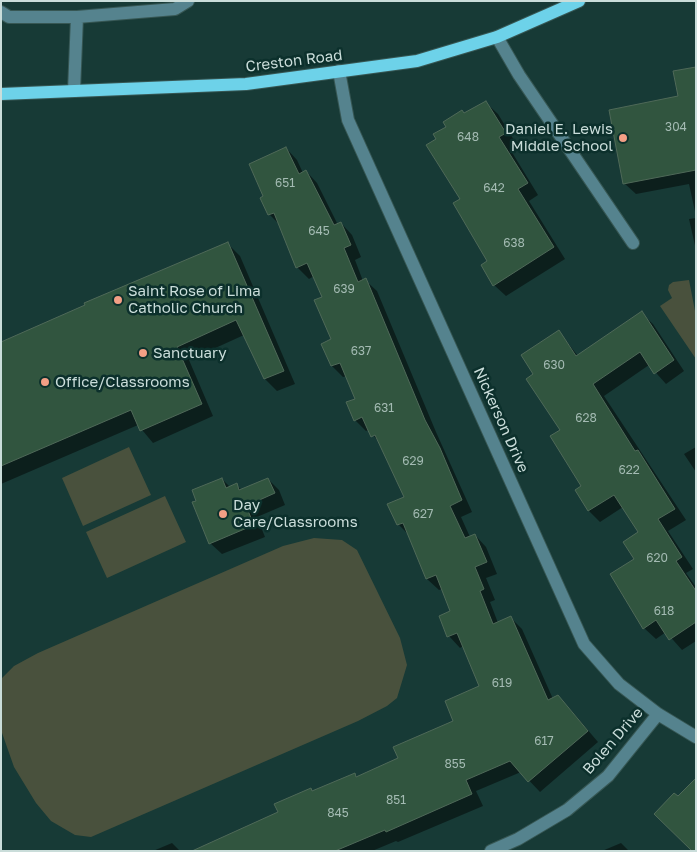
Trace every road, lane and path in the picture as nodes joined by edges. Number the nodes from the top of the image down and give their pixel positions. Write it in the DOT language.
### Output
graph roads {
  1 [pos="188,1"];
  2 [pos="580,1"];
  3 [pos="1,12"];
  4 [pos="76,17"];
  5 [pos="497,37"];
  6 [pos="339,71"];
  7 [pos="74,91"];
  8 [pos="1,94"];
  9 [pos="632,243"];
  10 [pos="658,714"];
  11 [pos="696,737"];
  12 [pos="491,851"];
  1 -- 4 [label="street"];
  2 -- 5 [label="main road, Creston Road"];
  3 -- 4 [label="street"];
  4 -- 7 [label="street"];
  5 -- 6 [label="main road, Creston Road"];
  5 -- 9 [label="street"];
  6 -- 7 [label="main road, Creston Road"];
  6 -- 10 [label="street, Nickerson Drive"];
  7 -- 8 [label="main road, Creston Road"];
  10 -- 11 [label="street, Nickerson Drive"];
  10 -- 12 [label="street, Bolen Drive"];
}
